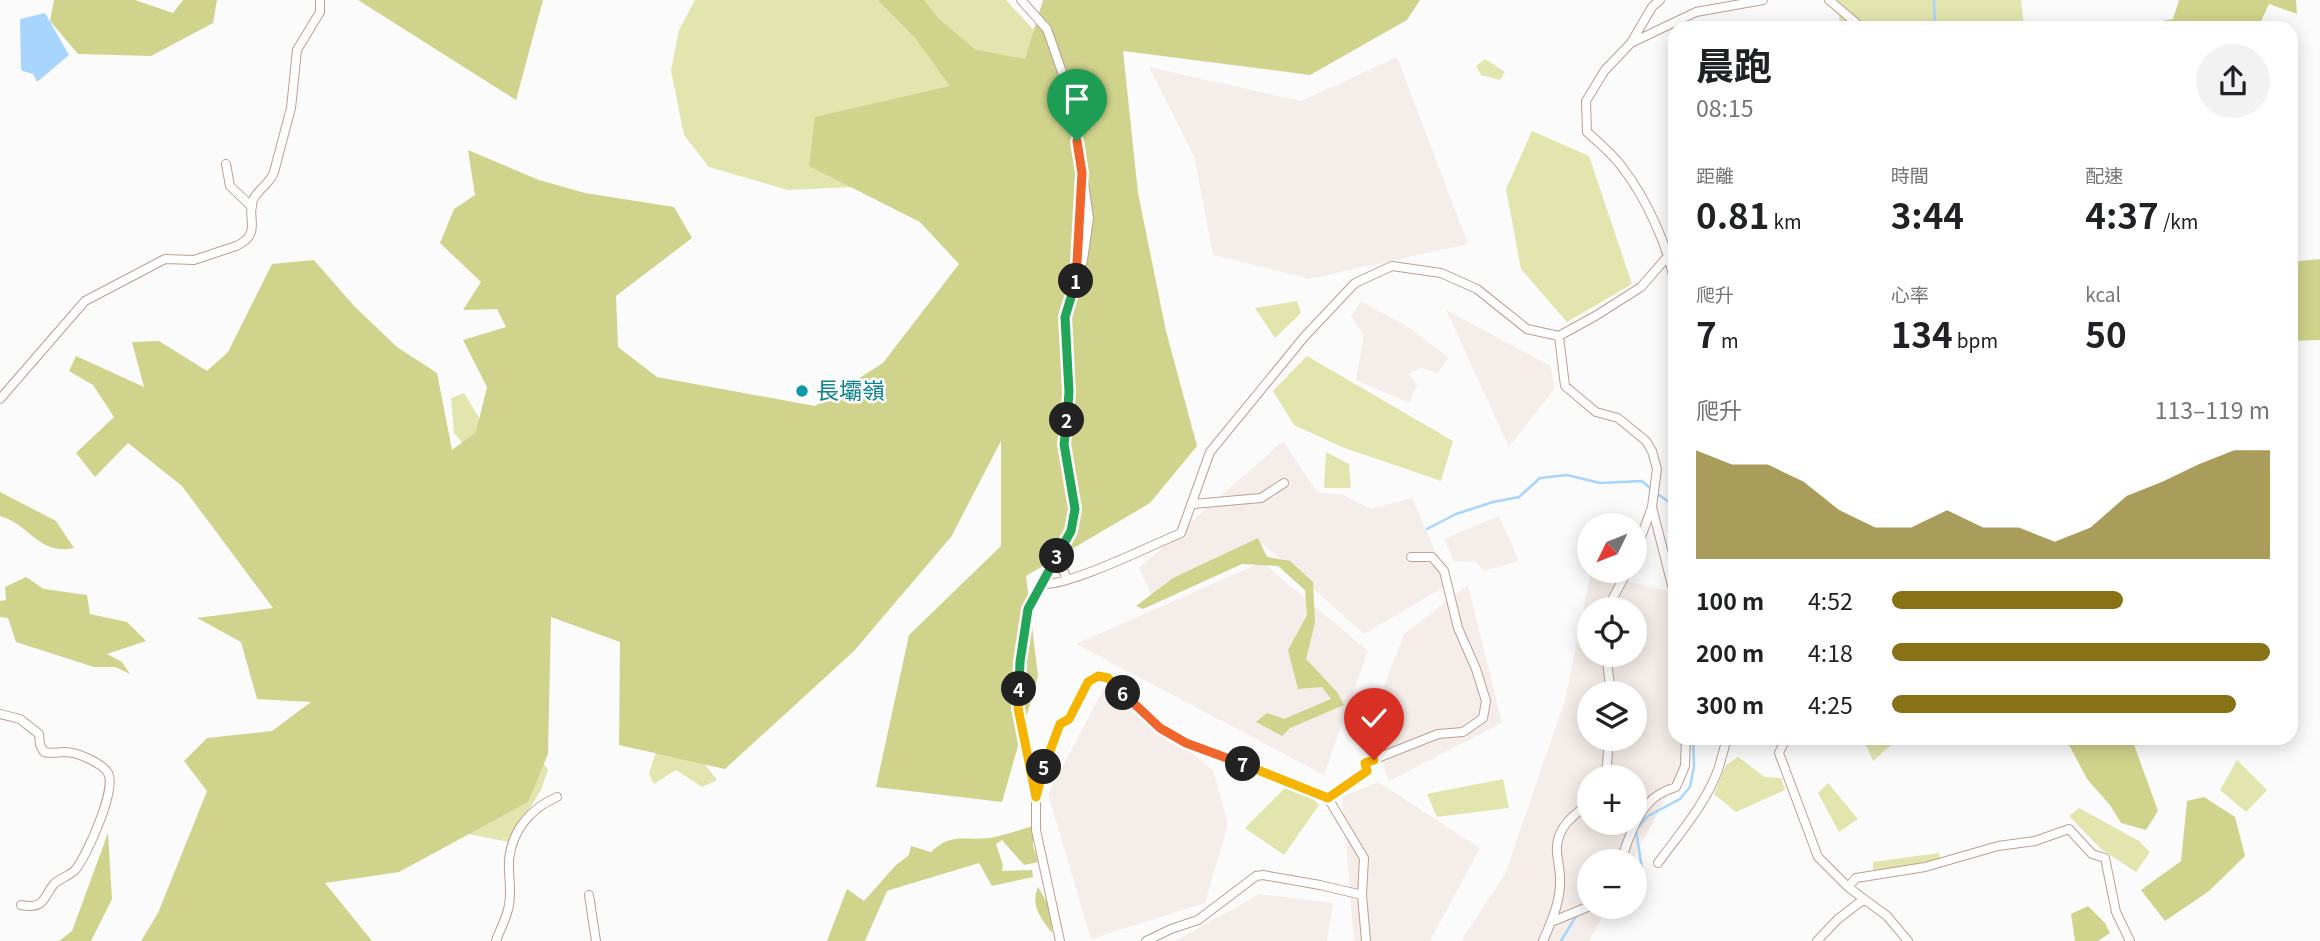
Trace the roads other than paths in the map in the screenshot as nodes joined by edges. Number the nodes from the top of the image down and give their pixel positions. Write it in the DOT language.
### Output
graph roads {
  1 [pos="320,0"];
  2 [pos="1021,0"];
  3 [pos="1660,0"];
  4 [pos="1763,0"];
  5 [pos="1829,0"];
  6 [pos="1677,21"];
  7 [pos="1853,21"];
  8 [pos="1668,25"];
  9 [pos="1631,43"];
  10 [pos="226,164"];
  11 [pos="252,207"];
  12 [pos="1668,256"];
  13 [pos="1559,336"];
  14 [pos="0,399"];
  15 [pos="1284,483"];
  16 [pos="1193,504"];
  17 [pos="1652,507"];
  18 [pos="1647,521"];
  19 [pos="1411,557"];
  20 [pos="1053,563"];
  21 [pos="1668,570"];
  22 [pos="1067,579"];
  23 [pos="1042,584"];
  24 [pos="0,714"];
  25 [pos="1686,745"];
  26 [pos="1725,745"];
  27 [pos="1783,745"];
  28 [pos="557,797"];
  29 [pos="1036,797"];
  30 [pos="1328,798"];
  31 [pos="1577,811"];
  32 [pos="1624,849"];
  33 [pos="1658,863"];
  34 [pos="1848,887"];
  35 [pos="589,895"];
  36 [pos="1362,895"];
  37 [pos="1864,899"];
  38 [pos="22,905"];
  39 [pos="1577,911"];
  40 [pos="1551,922"];
  41 [pos="496,941"];
  42 [pos="596,941"];
  43 [pos="1060,941"];
  44 [pos="1146,941"];
  45 [pos="1366,941"];
  46 [pos="1543,941"];
  47 [pos="1817,941"];
  48 [pos="1908,941"];
  49 [pos="2130,941"];
  1 -- 11 [label="street"];
  2 -- 20 [label="street"];
  3 -- 9 [label="street"];
  4 -- 6 [label="street"];
  5 -- 7 [label="street"];
  8 -- 9 [label="street"];
  9 -- 12 [label="street"];
  10 -- 11 [label="street"];
  11 -- 14 [label="street"];
  12 -- 13 [label="street"];
  13 -- 16 [label="street"];
  13 -- 17 [label="street"];
  15 -- 16 [label="street"];
  16 -- 22 [label="street"];
  17 -- 18 [label="street"];
  17 -- 21 [label="street"];
  19 -- 30 [label="street"];
  20 -- 22 [label="street"];
  20 -- 23 [label="street"];
  22 -- 23 [label="street"];
  23 -- 29 [label="street"];
  24 -- 38 [label="street"];
  25 -- 32 [label="street"];
  26 -- 33 [label="street"];
  27 -- 34 [label="street"];
  28 -- 41 [label="street"];
  29 -- 30 [label="street"];
  29 -- 43 [label="street"];
  30 -- 36 [label="street"];
  31 -- 40 [label="street"];
  34 -- 37 [label="street"];
  34 -- 49 [label="street"];
  35 -- 42 [label="street"];
  36 -- 44 [label="street"];
  36 -- 45 [label="street"];
  37 -- 47 [label="street"];
  37 -- 48 [label="street"];
  39 -- 40 [label="street"];
  40 -- 46 [label="street"];
}
